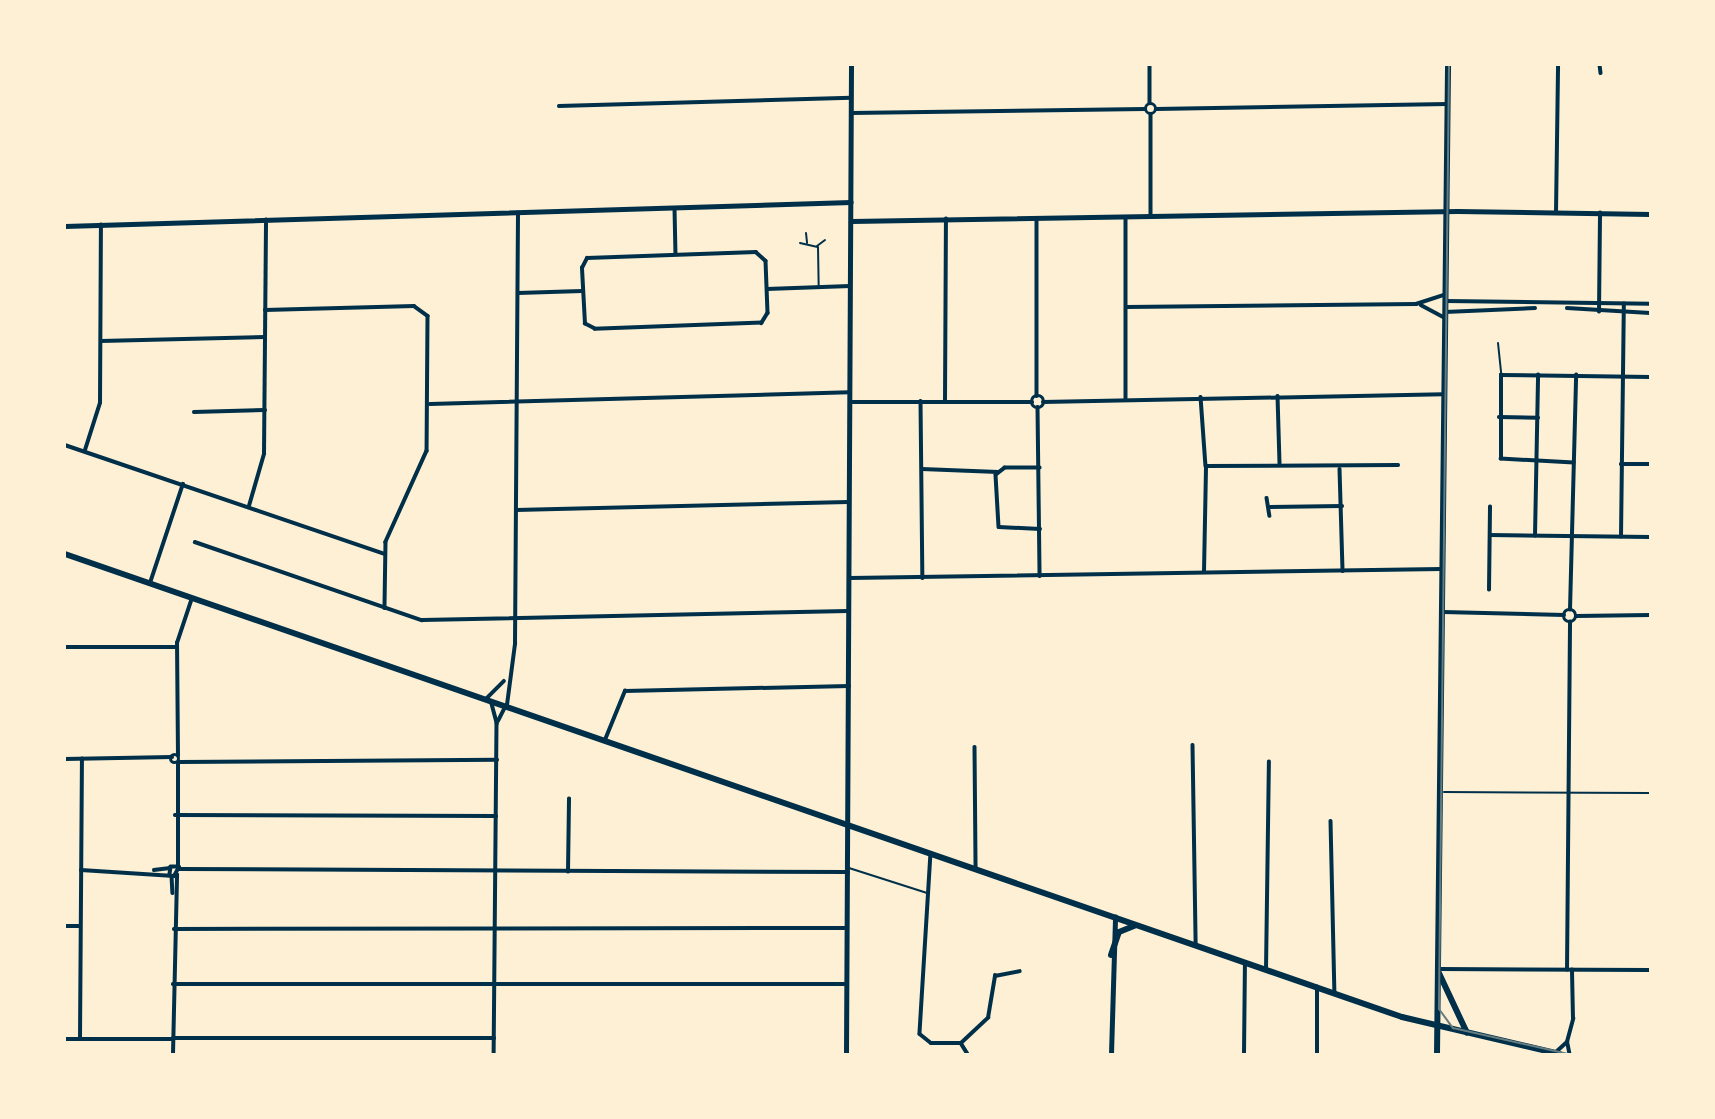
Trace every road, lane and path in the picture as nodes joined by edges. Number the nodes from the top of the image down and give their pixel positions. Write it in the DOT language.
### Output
graph roads {
  1 [pos="851,65"];
  2 [pos="1150,65"];
  3 [pos="1448,65"];
  4 [pos="1558,65"];
  5 [pos="1600,65"];
  6 [pos="1601,73"];
  7 [pos="851,97"];
  8 [pos="1150,103"];
  9 [pos="1447,104"];
  10 [pos="559,106"];
  11 [pos="1145,109"];
  12 [pos="1156,109"];
  13 [pos="851,113"];
  14 [pos="1151,114"];
  15 [pos="851,202"];
  16 [pos="676,208"];
  17 [pos="518,212"];
  18 [pos="1445,213"];
  19 [pos="1556,213"];
  20 [pos="1600,213"];
  21 [pos="1650,214"];
  22 [pos="1126,217"];
  23 [pos="1151,217"];
  24 [pos="1037,218"];
  25 [pos="946,219"];
  26 [pos="266,220"];
  27 [pos="852,221"];
  28 [pos="101,225"];
  29 [pos="65,226"];
  30 [pos="806,233"];
  31 [pos="825,240"];
  32 [pos="800,243"];
  33 [pos="807,243"];
  34 [pos="817,246"];
  35 [pos="676,254"];
  36 [pos="852,286"];
  37 [pos="820,287"];
  38 [pos="767,289"];
  39 [pos="582,291"];
  40 [pos="518,293"];
  41 [pos="1444,297"];
  42 [pos="1416,304"];
  43 [pos="1599,304"];
  44 [pos="1624,304"];
  45 [pos="1650,304"];
  46 [pos="1544,306"];
  47 [pos="1126,307"];
  48 [pos="1562,307"];
  49 [pos="265,310"];
  50 [pos="1599,312"];
  51 [pos="1624,313"];
  52 [pos="1650,313"];
  53 [pos="1444,315"];
  54 [pos="265,337"];
  55 [pos="101,341"];
  56 [pos="1498,343"];
  57 [pos="1501,375"];
  58 [pos="1538,375"];
  59 [pos="1576,375"];
  60 [pos="1622,376"];
  61 [pos="1650,377"];
  62 [pos="851,392"];
  63 [pos="1443,394"];
  64 [pos="1037,396"];
  65 [pos="1278,396"];
  66 [pos="1200,397"];
  67 [pos="1126,399"];
  68 [pos="921,401"];
  69 [pos="944,401"];
  70 [pos="1043,401"];
  71 [pos="517,402"];
  72 [pos="851,402"];
  73 [pos="1032,402"];
  74 [pos="430,404"];
  75 [pos="1038,408"];
  76 [pos="265,410"];
  77 [pos="194,412"];
  78 [pos="1499,417"];
  79 [pos="1538,418"];
  80 [pos="65,445"];
  81 [pos="85,450"];
  82 [pos="1537,462"];
  83 [pos="1574,463"];
  84 [pos="1280,464"];
  85 [pos="1622,464"];
  86 [pos="1650,464"];
  87 [pos="1398,465"];
  88 [pos="1206,466"];
  89 [pos="1040,468"];
  90 [pos="922,469"];
  91 [pos="1340,469"];
  92 [pos="998,472"];
  93 [pos="183,484"];
  94 [pos="1267,498"];
  95 [pos="850,502"];
  96 [pos="1342,506"];
  97 [pos="249,507"];
  98 [pos="1270,507"];
  99 [pos="1490,507"];
  100 [pos="516,510"];
  101 [pos="1270,516"];
  102 [pos="1040,529"];
  103 [pos="1490,535"];
  104 [pos="1535,536"];
  105 [pos="1574,536"];
  106 [pos="1621,537"];
  107 [pos="1650,537"];
  108 [pos="195,542"];
  109 [pos="65,554"];
  110 [pos="385,554"];
  111 [pos="1441,569"];
  112 [pos="1343,571"];
  113 [pos="1205,573"];
  114 [pos="1040,576"];
  115 [pos="850,578"];
  116 [pos="923,578"];
  117 [pos="150,583"];
  118 [pos="1489,590"];
  119 [pos="192,598"];
  120 [pos="385,608"];
  121 [pos="1570,610"];
  122 [pos="850,611"];
  123 [pos="1441,612"];
  124 [pos="1564,615"];
  125 [pos="1650,615"];
  126 [pos="1576,616"];
  127 [pos="515,619"];
  128 [pos="1570,622"];
  129 [pos="65,647"];
  130 [pos="176,647"];
  131 [pos="505,679"];
  132 [pos="849,686"];
  133 [pos="488,700"];
  134 [pos="506,706"];
  135 [pos="497,723"];
  136 [pos="604,740"];
  137 [pos="1193,745"];
  138 [pos="975,747"];
  139 [pos="65,759"];
  140 [pos="82,759"];
  141 [pos="175,759"];
  142 [pos="496,760"];
  143 [pos="1269,762"];
  144 [pos="1439,792"];
  145 [pos="1569,792"];
  146 [pos="1650,793"];
  147 [pos="569,799"];
  148 [pos="175,815"];
  149 [pos="496,816"];
  150 [pos="1331,821"];
  151 [pos="846,825"];
  152 [pos="175,844"];
  153 [pos="931,853"];
  154 [pos="171,867"];
  155 [pos="976,869"];
  156 [pos="81,870"];
  157 [pos="848,870"];
  158 [pos="148,871"];
  159 [pos="176,872"];
  160 [pos="496,872"];
  161 [pos="568,872"];
  162 [pos="929,893"];
  163 [pos="1115,917"];
  164 [pos="65,926"];
  165 [pos="80,926"];
  166 [pos="1139,926"];
  167 [pos="495,927"];
  168 [pos="847,928"];
  169 [pos="174,929"];
  170 [pos="1196,945"];
  171 [pos="1111,955"];
  172 [pos="1245,962"];
  173 [pos="1437,969"];
  174 [pos="1266,970"];
  175 [pos="1570,970"];
  176 [pos="1650,970"];
  177 [pos="1020,971"];
  178 [pos="495,983"];
  179 [pos="173,984"];
  180 [pos="847,984"];
  181 [pos="1317,987"];
  182 [pos="1335,993"];
  183 [pos="1437,1028"];
  184 [pos="1470,1035"];
  185 [pos="494,1038"];
  186 [pos="65,1039"];
  187 [pos="80,1039"];
  188 [pos="173,1039"];
  189 [pos="1567,1042"];
  190 [pos="961,1044"];
  191 [pos="173,1054"];
  192 [pos="494,1054"];
  193 [pos="846,1054"];
  194 [pos="968,1054"];
  195 [pos="1111,1054"];
  196 [pos="1244,1054"];
  197 [pos="1317,1054"];
  198 [pos="1437,1054"];
  199 [pos="1557,1054"];
  200 [pos="1570,1054"];
  1 -- 7 [label="street"];
  2 -- 8 [label="street"];
  3 -- 9 [label="main road"];
  4 -- 19 [label="street"];
  5 -- 6 [label="street"];
  7 -- 10 [label="street"];
  7 -- 13 [label="street"];
  8 -- 11 [label="street"];
  8 -- 12 [label="street"];
  9 -- 12 [label="street"];
  9 -- 18 [label="main road"];
  11 -- 13 [label="street"];
  11 -- 14 [label="street"];
  12 -- 14 [label="street"];
  13 -- 15 [label="street"];
  14 -- 23 [label="street"];
  15 -- 16 [label="street"];
  15 -- 27 [label="street"];
  16 -- 17 [label="street"];
  16 -- 35 [label="street"];
  17 -- 26 [label="street"];
  17 -- 40 [label="street"];
  18 -- 19 [label="street"];
  18 -- 23 [label="street"];
  18 -- 41 [label="main road"];
  19 -- 20 [label="street"];
  20 -- 21 [label="street"];
  20 -- 43 [label="street"];
  22 -- 23 [label="street"];
  22 -- 24 [label="street"];
  22 -- 47 [label="street"];
  24 -- 25 [label="street"];
  24 -- 64 [label="street"];
  25 -- 27 [label="street"];
  25 -- 69 [label="street"];
  26 -- 28 [label="street"];
  26 -- 49 [label="street"];
  27 -- 36 [label="street"];
  28 -- 29 [label="street"];
  28 -- 55 [label="street"];
  30 -- 33 [label="lane"];
  31 -- 34 [label="lane"];
  32 -- 33 [label="lane"];
  33 -- 34 [label="lane"];
  34 -- 37 [label="lane"];
  35 -- 38 [label="street"];
  35 -- 39 [label="street"];
  36 -- 37 [label="street"];
  36 -- 62 [label="street"];
  37 -- 38 [label="street"];
  38 -- 39 [label="street"];
  39 -- 40 [label="street"];
  40 -- 71 [label="street"];
  41 -- 42 [label="street"];
  41 -- 46 [label="street"];
  41 -- 53 [label="main road"];
  42 -- 47 [label="street"];
  42 -- 53 [label="street"];
  43 -- 44 [label="street"];
  43 -- 48 [label="street"];
  43 -- 50 [label="street"];
  44 -- 45 [label="street"];
  44 -- 51 [label="street"];
  46 -- 48 [label="street"];
  46 -- 53 [label="street"];
  47 -- 67 [label="street"];
  48 -- 50 [label="street"];
  49 -- 54 [label="street"];
  49 -- 74 [label="street"];
  50 -- 51 [label="street"];
  51 -- 52 [label="street"];
  51 -- 60 [label="street"];
  53 -- 63 [label="main road"];
  54 -- 55 [label="street"];
  54 -- 76 [label="street"];
  55 -- 81 [label="street"];
  56 -- 57 [label="lane"];
  57 -- 58 [label="street"];
  57 -- 78 [label="street"];
  58 -- 59 [label="street"];
  58 -- 79 [label="street"];
  59 -- 60 [label="street"];
  59 -- 83 [label="street"];
  60 -- 61 [label="street"];
  60 -- 85 [label="street"];
  62 -- 71 [label="street"];
  62 -- 72 [label="street"];
  63 -- 65 [label="street"];
  63 -- 111 [label="main road"];
  64 -- 70 [label="street"];
  64 -- 73 [label="street"];
  65 -- 66 [label="street"];
  65 -- 84 [label="street"];
  66 -- 67 [label="street"];
  66 -- 88 [label="street"];
  67 -- 70 [label="street"];
  68 -- 69 [label="street"];
  68 -- 72 [label="street"];
  68 -- 90 [label="street"];
  69 -- 73 [label="street"];
  70 -- 75 [label="street"];
  71 -- 74 [label="street"];
  71 -- 100 [label="street"];
  72 -- 95 [label="street"];
  73 -- 75 [label="street"];
  74 -- 110 [label="street"];
  75 -- 89 [label="street"];
  76 -- 77 [label="street"];
  76 -- 97 [label="street"];
  78 -- 79 [label="street"];
  78 -- 82 [label="street"];
  79 -- 82 [label="street"];
  80 -- 81 [label="street"];
  81 -- 93 [label="street"];
  82 -- 83 [label="street"];
  82 -- 104 [label="street"];
  83 -- 105 [label="street"];
  84 -- 88 [label="street"];
  84 -- 91 [label="street"];
  85 -- 86 [label="street"];
  85 -- 106 [label="street"];
  87 -- 91 [label="street"];
  88 -- 113 [label="street"];
  89 -- 92 [label="street"];
  89 -- 102 [label="street"];
  90 -- 92 [label="street"];
  90 -- 116 [label="street"];
  91 -- 96 [label="street"];
  92 -- 102 [label="street"];
  93 -- 97 [label="street"];
  93 -- 117 [label="street"];
  94 -- 98 [label="street"];
  95 -- 100 [label="street"];
  95 -- 115 [label="street"];
  96 -- 98 [label="street"];
  96 -- 112 [label="street"];
  97 -- 110 [label="street"];
  98 -- 101 [label="street"];
  99 -- 103 [label="street"];
  100 -- 127 [label="street"];
  102 -- 114 [label="street"];
  103 -- 104 [label="street"];
  103 -- 118 [label="street"];
  104 -- 105 [label="street"];
  105 -- 106 [label="street"];
  105 -- 121 [label="street"];
  106 -- 107 [label="street"];
  108 -- 120 [label="street"];
  109 -- 117 [label="main road"];
  110 -- 120 [label="street"];
  111 -- 112 [label="street"];
  111 -- 123 [label="main road"];
  112 -- 113 [label="street"];
  113 -- 114 [label="street"];
  114 -- 116 [label="street"];
  115 -- 116 [label="street"];
  115 -- 122 [label="street"];
  117 -- 119 [label="main road"];
  119 -- 130 [label="street"];
  119 -- 133 [label="main road"];
  120 -- 127 [label="street"];
  121 -- 124 [label="street"];
  121 -- 126 [label="street"];
  122 -- 127 [label="street"];
  122 -- 132 [label="street"];
  123 -- 124 [label="street"];
  123 -- 144 [label="main road"];
  124 -- 128 [label="street"];
  125 -- 126 [label="street"];
  126 -- 128 [label="street"];
  127 -- 131 [label="street"];
  128 -- 145 [label="street"];
  129 -- 130 [label="street"];
  130 -- 141 [label="street"];
  131 -- 133 [label="street"];
  131 -- 134 [label="street"];
  132 -- 136 [label="street"];
  132 -- 151 [label="street"];
  133 -- 134 [label="main road"];
  133 -- 135 [label="street"];
  134 -- 135 [label="street"];
  134 -- 136 [label="main road"];
  135 -- 142 [label="street"];
  136 -- 151 [label="main road"];
  137 -- 170 [label="street"];
  138 -- 155 [label="street"];
  139 -- 140 [label="street"];
  140 -- 141 [label="street"];
  140 -- 156 [label="street"];
  141 -- 142 [label="street"];
  141 -- 148 [label="street"];
  142 -- 149 [label="street"];
  143 -- 174 [label="street"];
  144 -- 145 [label="lane"];
  144 -- 173 [label="main road"];
  145 -- 146 [label="lane"];
  145 -- 175 [label="street"];
  147 -- 161 [label="street"];
  148 -- 149 [label="street"];
  148 -- 152 [label="street"];
  149 -- 160 [label="street"];
  150 -- 182 [label="street"];
  151 -- 153 [label="main road"];
  151 -- 157 [label="street"];
  152 -- 154 [label="street"];
  152 -- 159 [label="street"];
  153 -- 155 [label="main road"];
  153 -- 162 [label="street"];
  154 -- 158 [label="street"];
  154 -- 159 [label="street"];
  154 -- 159 [label="street"];
  155 -- 163 [label="main road"];
  156 -- 158 [label="street"];
  156 -- 165 [label="street"];
  157 -- 161 [label="street"];
  157 -- 162 [label="lane"];
  157 -- 168 [label="street"];
  158 -- 159 [label="street"];
  159 -- 160 [label="street"];
  159 -- 169 [label="street"];
  160 -- 161 [label="street"];
  160 -- 167 [label="street"];
  162 -- 190 [label="street"];
  163 -- 166 [label="main road"];
  163 -- 171 [label="street"];
  164 -- 165 [label="street"];
  165 -- 187 [label="street"];
  166 -- 170 [label="main road"];
  166 -- 171 [label="main road"];
  167 -- 168 [label="street"];
  167 -- 169 [label="street"];
  167 -- 178 [label="street"];
  168 -- 180 [label="street"];
  169 -- 179 [label="street"];
  170 -- 172 [label="main road"];
  171 -- 195 [label="street"];
  172 -- 174 [label="main road"];
  172 -- 196 [label="street"];
  173 -- 175 [label="street"];
  173 -- 183 [label="main road"];
  173 -- 184 [label="main road"];
  174 -- 181 [label="main road"];
  175 -- 176 [label="street"];
  175 -- 189 [label="street"];
  177 -- 190 [label="street"];
  178 -- 179 [label="street"];
  178 -- 180 [label="street"];
  178 -- 185 [label="street"];
  179 -- 188 [label="street"];
  180 -- 193 [label="street"];
  181 -- 182 [label="main road"];
  181 -- 197 [label="street"];
  182 -- 183 [label="main road"];
  183 -- 184 [label="main road"];
  183 -- 198 [label="main road"];
  184 -- 199 [label="main road"];
  185 -- 188 [label="street"];
  185 -- 192 [label="street"];
  186 -- 187 [label="street"];
  187 -- 188 [label="street"];
  188 -- 191 [label="street"];
  189 -- 199 [label="street"];
  189 -- 200 [label="street"];
  190 -- 194 [label="street"];
}
